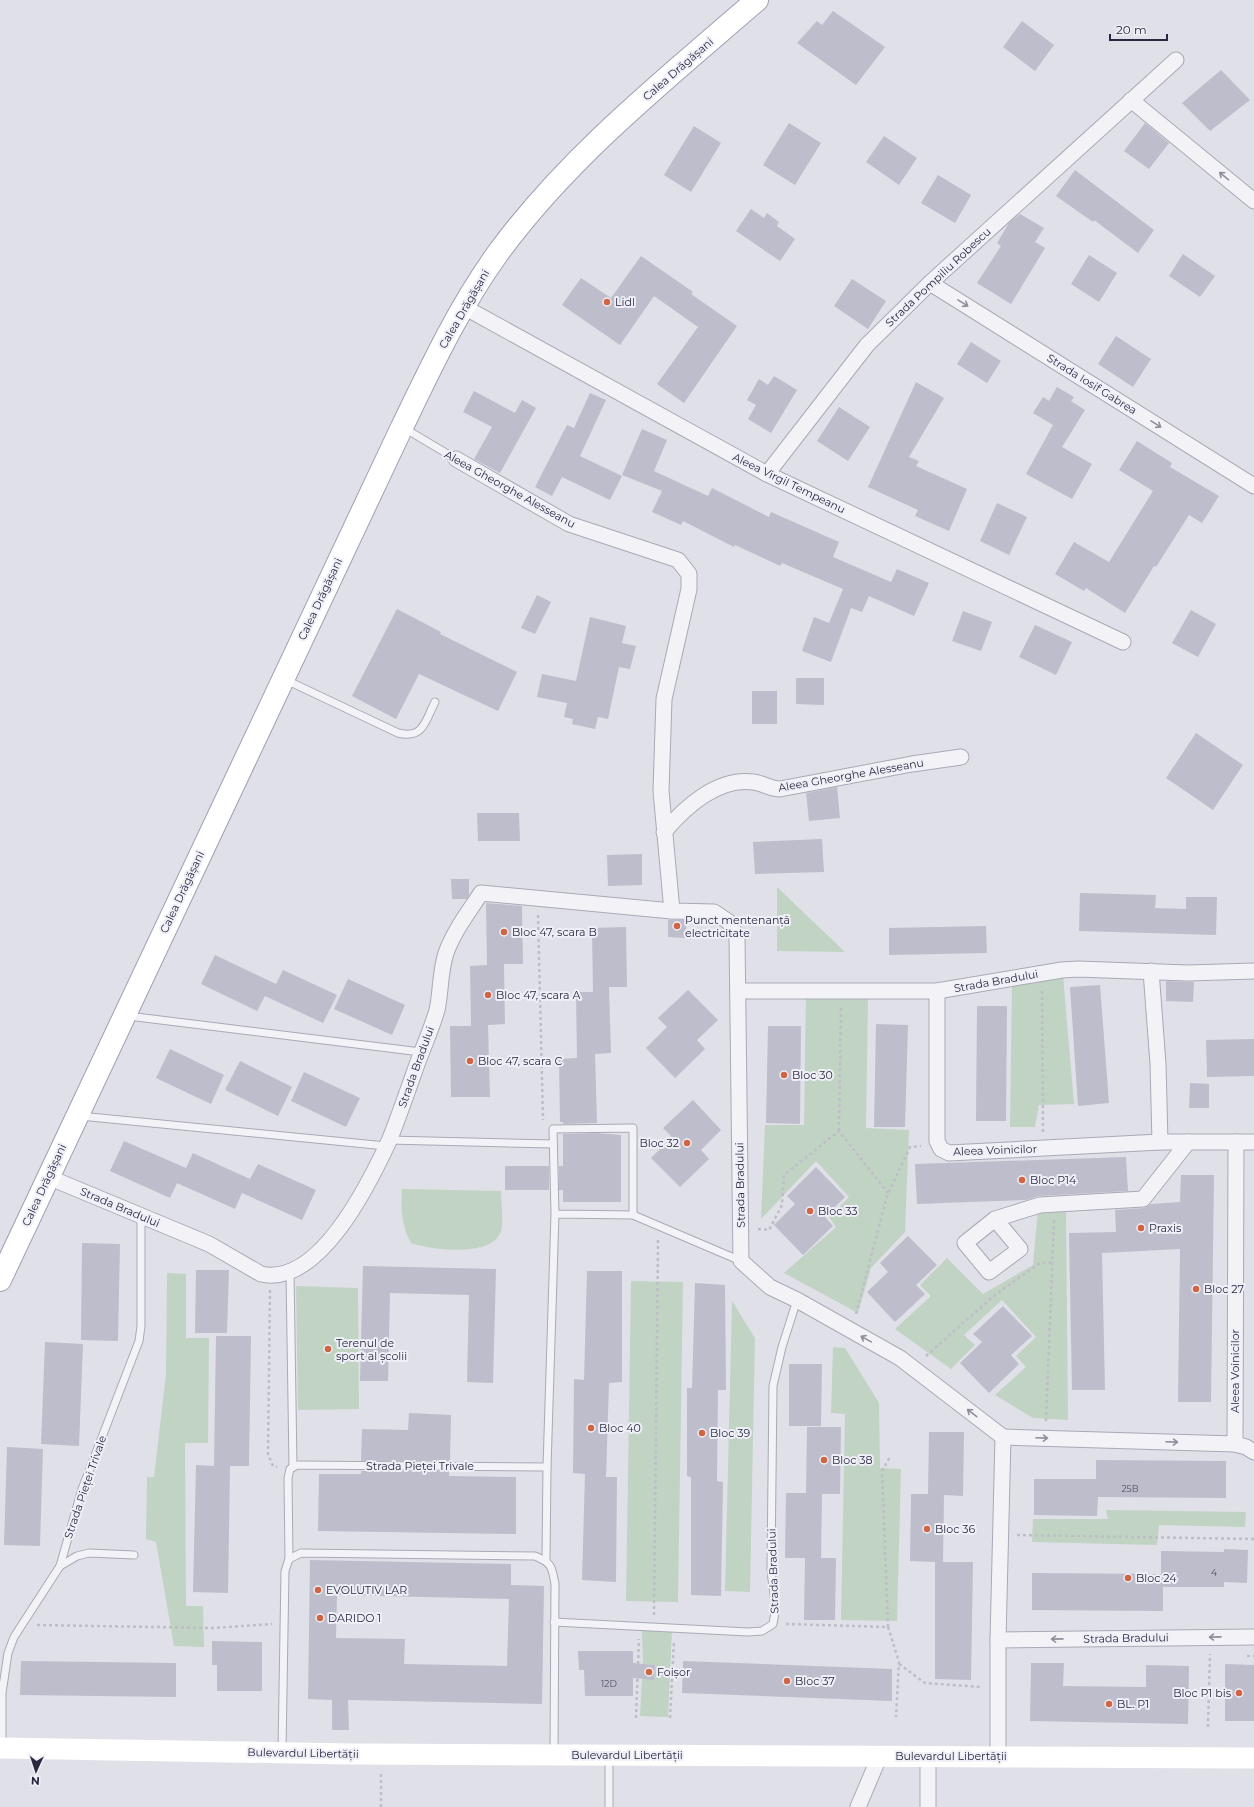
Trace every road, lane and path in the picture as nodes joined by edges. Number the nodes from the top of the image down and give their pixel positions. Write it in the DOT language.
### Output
graph roads {
  1 [pos="757,0"];
  2 [pos="1176,60"];
  3 [pos="1131,100"];
  4 [pos="1254,201"];
  5 [pos="930,283"];
  6 [pos="464,307"];
  7 [pos="402,426"];
  8 [pos="456,459"];
  9 [pos="767,474"];
  10 [pos="1254,486"];
  11 [pos="1123,642"];
  12 [pos="283,678"];
  13 [pos="435,702"];
  14 [pos="960,757"];
  15 [pos="664,832"];
  16 [pos="538,899"];
  17 [pos="672,911"];
  18 [pos="1152,971"];
  19 [pos="1254,971"];
  20 [pos="1042,973"];
  21 [pos="738,991"];
  22 [pos="841,991"];
  23 [pos="937,991"];
  24 [pos="124,1015"];
  25 [pos="421,1052"];
  26 [pos="77,1116"];
  27 [pos="839,1131"];
  28 [pos="1160,1142"];
  29 [pos="1188,1142"];
  30 [pos="1236,1142"];
  31 [pos="1254,1142"];
  32 [pos="387,1143"];
  33 [pos="544,1144"];
  34 [pos="553,1144"];
  35 [pos="938,1144"];
  36 [pos="1043,1148"];
  37 [pos="48,1176"];
  38 [pos="888,1193"];
  39 [pos="1055,1204"];
  40 [pos="555,1214"];
  41 [pos="633,1215"];
  42 [pos="141,1216"];
  43 [pos="995,1220"];
  44 [pos="658,1225"];
  45 [pos="741,1228"];
  46 [pos="741,1261"];
  47 [pos="1052,1263"];
  48 [pos="290,1272"];
  49 [pos="270,1276"];
  50 [pos="0,1280"];
  51 [pos="797,1300"];
  52 [pos="854,1320"];
  53 [pos="921,1360"];
  54 [pos="1046,1420"];
  55 [pos="1003,1437"];
  56 [pos="1235,1444"];
  57 [pos="1254,1452"];
  58 [pos="890,1457"];
  59 [pos="547,1466"];
  60 [pos="291,1468"];
  61 [pos="1017,1535"];
  62 [pos="1254,1539"];
  63 [pos="134,1555"];
  64 [pos="289,1559"];
  65 [pos="546,1560"];
  66 [pos="60,1566"];
  67 [pos="554,1622"];
  68 [pos="22,1624"];
  69 [pos="284,1624"];
  70 [pos="773,1624"];
  71 [pos="640,1627"];
  72 [pos="888,1627"];
  73 [pos="653,1628"];
  74 [pos="675,1629"];
  75 [pos="1211,1637"];
  76 [pos="1254,1637"];
  77 [pos="998,1640"];
  78 [pos="899,1663"];
  79 [pos="998,1687"];
  80 [pos="896,1717"];
  81 [pos="636,1718"];
  82 [pos="670,1718"];
  83 [pos="1208,1727"];
  84 [pos="1,1748"];
  85 [pos="282,1752"];
  86 [pos="381,1753"];
  87 [pos="554,1754"];
  88 [pos="609,1755"];
  89 [pos="880,1756"];
  90 [pos="928,1756"];
  91 [pos="998,1756"];
  92 [pos="1254,1758"];
  93 [pos="381,1807"];
  94 [pos="609,1807"];
  95 [pos="858,1807"];
  96 [pos="928,1807"];
  1 -- 6 [label="main road, Calea Drăgășani"];
  2 -- 3 [label="street, Strada Pompiliu Robescu"];
  4 -- 3 [label="street, one-way"];
  3 -- 5 [label="street, Strada Pompiliu Robescu"];
  5 -- 9 [label="street, Strada Pompiliu Robescu"];
  5 -- 10 [label="street, Strada Iosif Gabrea, one-way"];
  6 -- 7 [label="main road, Calea Drăgășani"];
  6 -- 9 [label="street, Aleea Virgil Tempeanu"];
  7 -- 8 [label="lane, Aleea Gheorghe Alesseanu"];
  7 -- 12 [label="main road, Calea Drăgășani"];
  8 -- 15 [label="street, Aleea Gheorghe Alesseanu"];
  9 -- 11 [label="street, Aleea Virgil Tempeanu"];
  12 -- 13 [label="lane"];
  12 -- 24 [label="main road, Calea Drăgășani"];
  14 -- 15 [label="street, Aleea Gheorghe Alesseanu"];
  15 -- 17 [label="street, Aleea Gheorghe Alesseanu"];
  16 -- 17 [label="street, Strada Bradului"];
  16 -- 25 [label="street, Strada Bradului"];
  16 -- 33 [label="path"];
  17 -- 21 [label="street, Strada Bradului"];
  18 -- 19 [label="street, Strada Bradului"];
  18 -- 20 [label="street, Strada Bradului"];
  18 -- 28 [label="street"];
  20 -- 23 [label="street, Strada Bradului"];
  20 -- 36 [label="path"];
  21 -- 22 [label="street, Strada Bradului"];
  21 -- 45 [label="street, Strada Bradului"];
  22 -- 23 [label="street, Strada Bradului"];
  22 -- 27 [label="path"];
  23 -- 35 [label="street, Aleea Voinicilor"];
  24 -- 25 [label="lane"];
  24 -- 26 [label="main road, Calea Drăgășani"];
  25 -- 32 [label="street, Strada Bradului"];
  26 -- 32 [label="lane"];
  26 -- 37 [label="main road, Calea Drăgășani"];
  27 -- 38 [label="path"];
  27 -- 45 [label="path"];
  28 -- 29 [label="street, Aleea Voinicilor"];
  28 -- 36 [label="street, Aleea Voinicilor"];
  29 -- 30 [label="street, Aleea Voinicilor"];
  29 -- 39 [label="street"];
  30 -- 31 [label="street"];
  30 -- 56 [label="street, Aleea Voinicilor"];
  32 -- 33 [label="lane"];
  32 -- 48 [label="street, Strada Bradului"];
  33 -- 34 [label="lane"];
  34 -- 40 [label="lane"];
  34 -- 41 [label="lane"];
  35 -- 36 [label="street, Aleea Voinicilor"];
  35 -- 38 [label="path"];
  37 -- 42 [label="street, Strada Bradului"];
  37 -- 50 [label="main road, Calea Drăgășani"];
  38 -- 52 [label="path"];
  39 -- 43 [label="street"];
  39 -- 47 [label="path"];
  40 -- 41 [label="lane"];
  40 -- 59 [label="lane"];
  41 -- 44 [label="lane"];
  42 -- 49 [label="street, Strada Bradului"];
  42 -- 66 [label="lane, Strada Pieței Trivale"];
  44 -- 46 [label="lane"];
  44 -- 73 [label="path"];
  45 -- 46 [label="street, Strada Bradului"];
  46 -- 51 [label="street"];
  47 -- 53 [label="path"];
  47 -- 54 [label="path"];
  48 -- 49 [label="street, Strada Bradului"];
  48 -- 60 [label="lane"];
  49 -- 60 [label="path"];
  55 -- 51 [label="street, one-way"];
  51 -- 70 [label="lane, Strada Bradului"];
  55 -- 56 [label="street, one-way"];
  55 -- 77 [label="street"];
  56 -- 57 [label="street"];
  58 -- 72 [label="path"];
  59 -- 60 [label="lane, Strada Pieței Trivale"];
  59 -- 65 [label="lane"];
  60 -- 64 [label="lane"];
  61 -- 62 [label="path"];
  63 -- 66 [label="lane"];
  64 -- 65 [label="lane"];
  64 -- 69 [label="lane"];
  65 -- 67 [label="lane"];
  66 -- 68 [label="lane, Strada Pieței Trivale"];
  67 -- 71 [label="lane, Strada Bradului"];
  67 -- 87 [label="lane"];
  68 -- 69 [label="path"];
  68 -- 84 [label="lane, Strada Pieței Trivale"];
  69 -- 85 [label="lane"];
  70 -- 72 [label="path"];
  70 -- 74 [label="lane, Strada Bradului"];
  71 -- 73 [label="lane, Strada Bradului"];
  71 -- 81 [label="path"];
  72 -- 78 [label="path"];
  73 -- 74 [label="lane, Strada Bradului"];
  74 -- 82 [label="path"];
  76 -- 75 [label="street, Strada Bradului, one-way"];
  75 -- 77 [label="street, Strada Bradului, one-way"];
  75 -- 83 [label="path"];
  77 -- 79 [label="street"];
  78 -- 79 [label="path"];
  78 -- 80 [label="path"];
  79 -- 91 [label="street"];
  84 -- 85 [label="main road, Bulevardul Libertății"];
  85 -- 86 [label="main road, Bulevardul Libertății"];
  86 -- 87 [label="main road, Bulevardul Libertății"];
  86 -- 93 [label="path"];
  87 -- 88 [label="main road, Bulevardul Libertății"];
  88 -- 89 [label="main road, Bulevardul Libertății"];
  88 -- 94 [label="lane"];
  89 -- 90 [label="main road, Bulevardul Libertății"];
  89 -- 95 [label="street"];
  90 -- 91 [label="main road, Bulevardul Libertății"];
  90 -- 96 [label="street"];
  91 -- 92 [label="main road, Bulevardul Libertății"];
}
